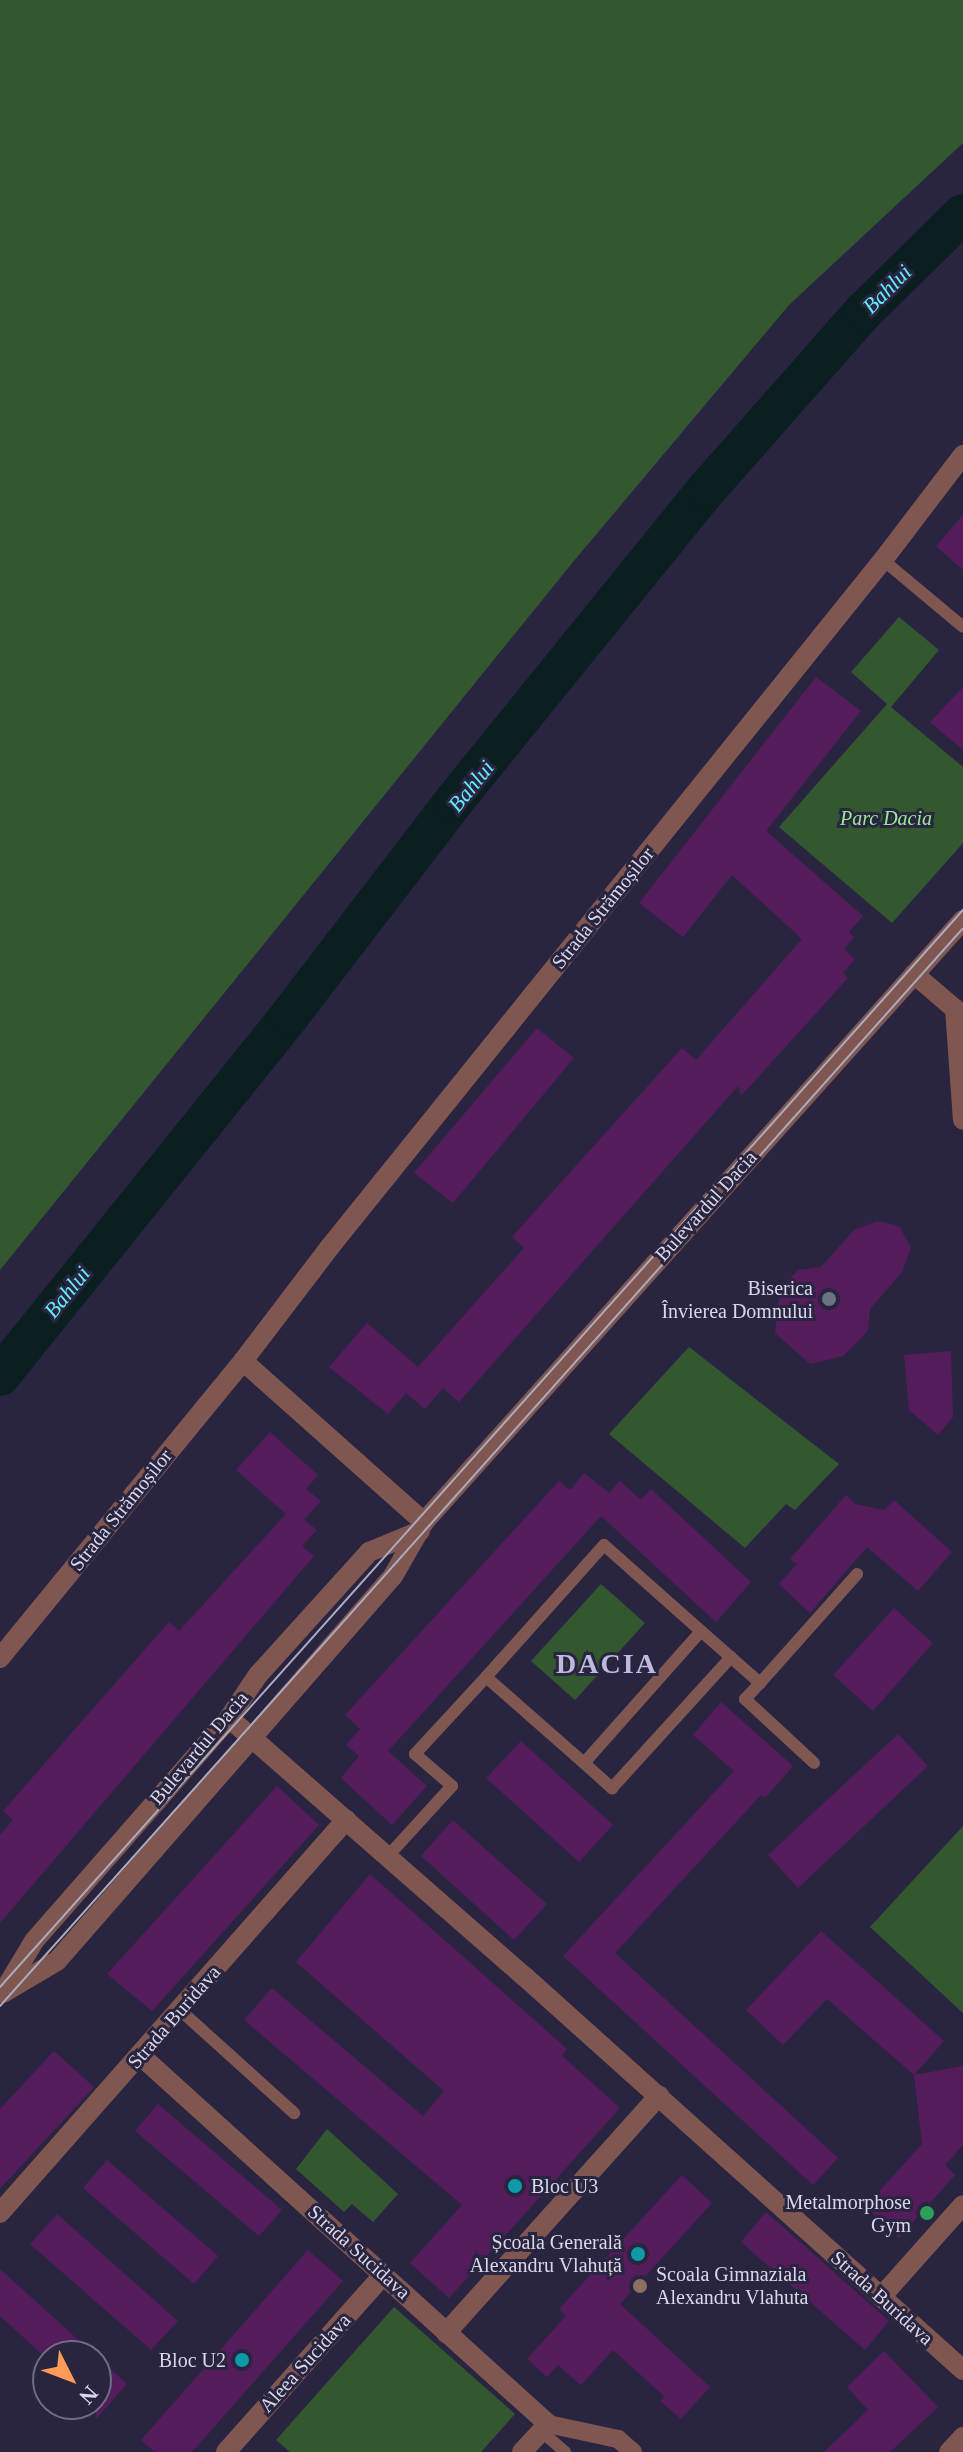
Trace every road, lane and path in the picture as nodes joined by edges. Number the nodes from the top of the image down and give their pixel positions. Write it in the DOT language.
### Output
graph roads {
  1 [pos="963,455"];
  2 [pos="883,560"];
  3 [pos="963,627"];
  4 [pos="963,920"];
  5 [pos="914,974"];
  6 [pos="963,1120"];
  7 [pos="243,1361"];
  8 [pos="422,1527"];
  9 [pos="857,1574"];
  10 [pos="701,1631"];
  11 [pos="731,1657"];
  12 [pos="0,1658"];
  13 [pos="486,1677"];
  14 [pos="760,1683"];
  15 [pos="229,1718"];
  16 [pos="254,1740"];
  17 [pos="584,1763"];
  18 [pos="814,1763"];
  19 [pos="346,1820"];
  20 [pos="388,1856"];
  21 [pos="2,1995"];
  22 [pos="180,2010"];
  23 [pos="141,2056"];
  24 [pos="659,2096"];
  25 [pos="294,2113"];
  26 [pos="963,2205"];
  27 [pos="0,2213"];
  28 [pos="384,2274"];
  29 [pos="881,2297"];
  30 [pos="446,2333"];
  31 [pos="963,2370"];
  32 [pos="544,2427"];
  33 [pos="963,2437"];
  34 [pos="226,2452"];
  35 [pos="522,2452"];
  36 [pos="565,2452"];
  37 [pos="633,2452"];
  38 [pos="949,2452"];
  1 -- 2 [label="street, Strada Strămoșilor"];
  2 -- 3 [label="lane"];
  2 -- 7 [label="street, Strada Strămoșilor"];
  4 -- 5 [label="street, Bulevardul Dacia"];
  5 -- 6 [label="street"];
  5 -- 8 [label="street, Bulevardul Dacia"];
  7 -- 8 [label="street"];
  7 -- 12 [label="street, Strada Strămoșilor"];
  8 -- 15 [label="street, Bulevardul Dacia"];
  8 -- 16 [label="street, Bulevardul Dacia"];
  9 -- 14 [label="lane"];
  10 -- 11 [label="lane"];
  10 -- 13 [label="lane"];
  10 -- 17 [label="lane"];
  11 -- 14 [label="lane"];
  11 -- 17 [label="lane"];
  13 -- 17 [label="lane"];
  13 -- 20 [label="lane"];
  14 -- 18 [label="lane"];
  15 -- 16 [label="street, Strada Buridava"];
  15 -- 21 [label="street, Bulevardul Dacia"];
  16 -- 19 [label="street, Strada Buridava"];
  16 -- 21 [label="street, Bulevardul Dacia"];
  19 -- 20 [label="street, Strada Buridava"];
  19 -- 22 [label="street, Strada Buridava"];
  20 -- 24 [label="street, Strada Buridava"];
  22 -- 23 [label="street, Strada Buridava"];
  22 -- 25 [label="lane"];
  23 -- 27 [label="street, Strada Buridava"];
  23 -- 28 [label="street, Strada Sucidava"];
  24 -- 29 [label="street, Strada Buridava"];
  24 -- 30 [label="street"];
  26 -- 29 [label="street"];
  28 -- 30 [label="street, Strada Sucidava"];
  28 -- 34 [label="street, Aleea Sucidava"];
  29 -- 31 [label="street, Strada Buridava"];
  30 -- 32 [label="street, Strada Sucidava"];
  32 -- 35 [label="street"];
  32 -- 36 [label="lane"];
  32 -- 37 [label="street"];
  33 -- 38 [label="street"];
}
